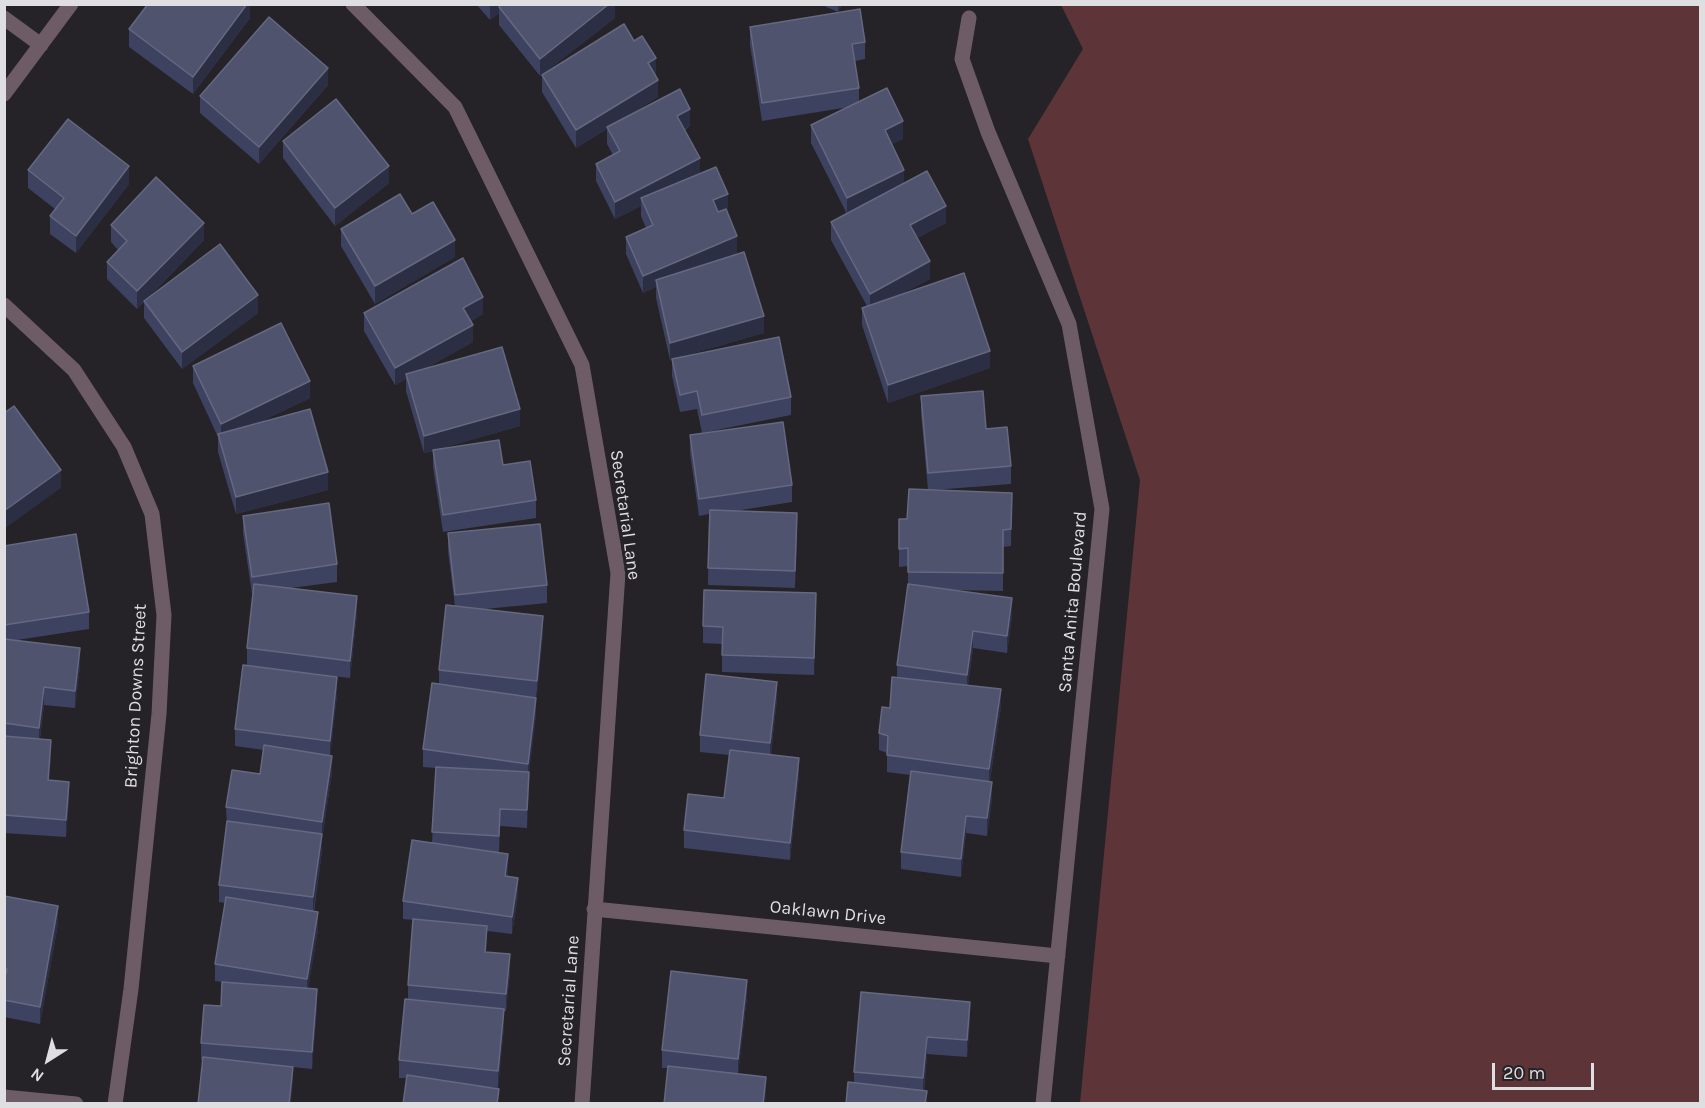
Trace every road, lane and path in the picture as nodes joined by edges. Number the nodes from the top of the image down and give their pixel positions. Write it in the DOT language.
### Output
graph roads {
  1 [pos="71,4"];
  2 [pos="353,4"];
  3 [pos="4,18"];
  4 [pos="969,18"];
  5 [pos="41,45"];
  6 [pos="4,94"];
  7 [pos="4,304"];
  8 [pos="594,909"];
  9 [pos="1058,956"];
  10 [pos="4,1097"];
  11 [pos="76,1104"];
  12 [pos="115,1104"];
  13 [pos="582,1104"];
  14 [pos="1043,1104"];
  1 -- 5 [label="street"];
  2 -- 8 [label="street, Secretarial Lane"];
  3 -- 5 [label="street"];
  4 -- 9 [label="street, Santa Anita Boulevard"];
  5 -- 6 [label="street"];
  7 -- 12 [label="street, Brighton Downs Street"];
  8 -- 9 [label="street, Oaklawn Drive"];
  8 -- 13 [label="street, Secretarial Lane"];
  9 -- 14 [label="street, Santa Anita Boulevard"];
  10 -- 11 [label="street"];
}
